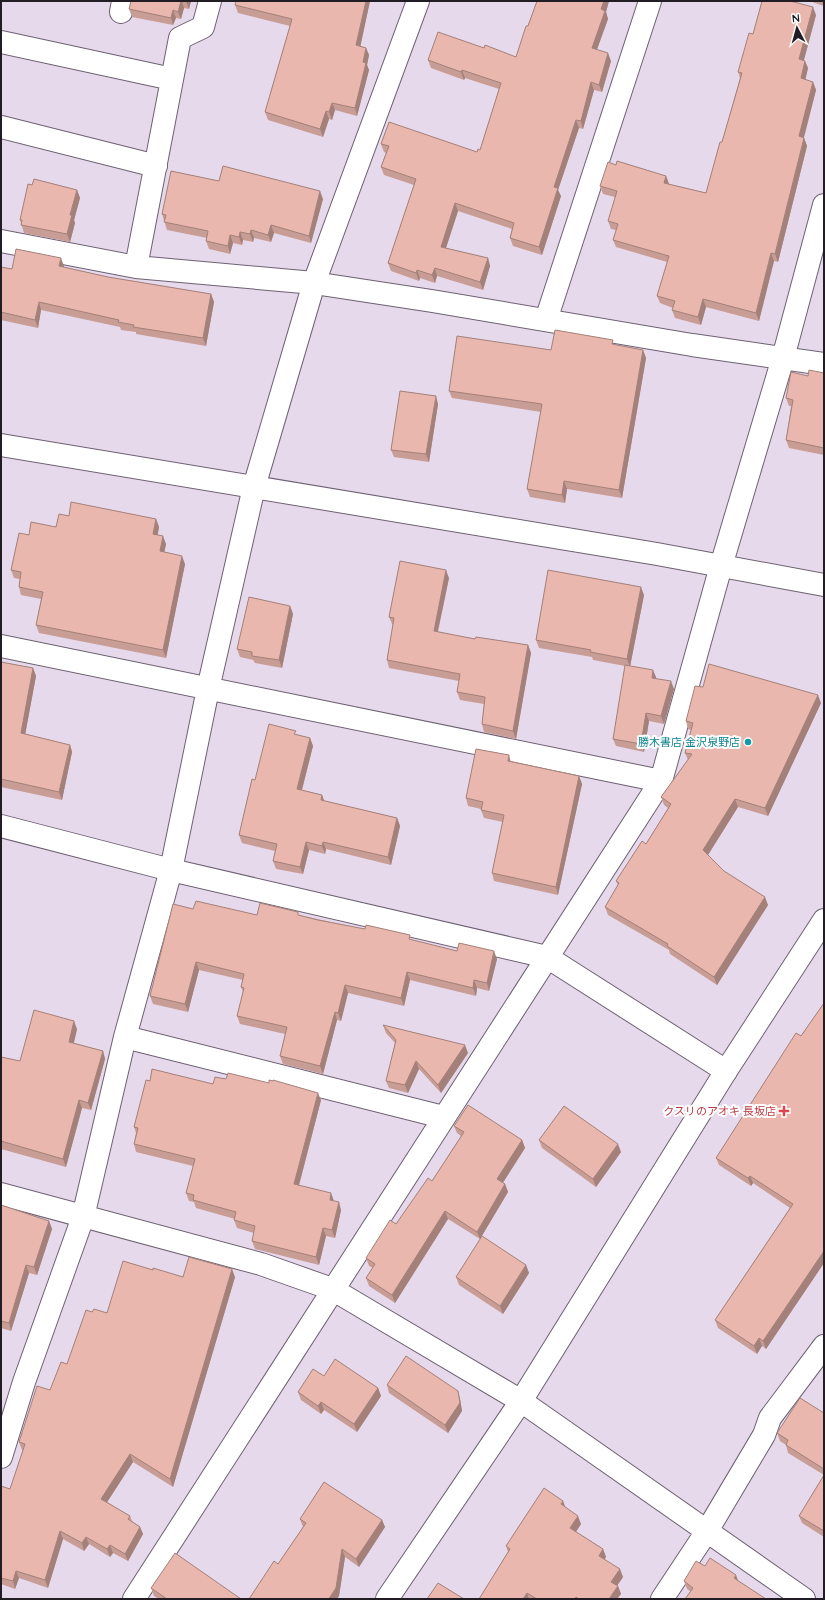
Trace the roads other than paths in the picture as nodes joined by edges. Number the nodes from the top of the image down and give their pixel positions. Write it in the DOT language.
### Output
graph roads {
  1 [pos="210,1"];
  2 [pos="418,1"];
  3 [pos="650,1"];
  4 [pos="1,42"];
  5 [pos="172,79"];
  6 [pos="1,127"];
  7 [pos="156,166"];
  8 [pos="824,204"];
  9 [pos="1,241"];
  10 [pos="136,267"];
  11 [pos="314,283"];
  12 [pos="546,320"];
  13 [pos="783,358"];
  14 [pos="824,364"];
  15 [pos="1,445"];
  16 [pos="254,487"];
  17 [pos="721,566"];
  18 [pos="824,585"];
  19 [pos="1,646"];
  20 [pos="208,689"];
  21 [pos="661,780"];
  22 [pos="1,826"];
  23 [pos="171,870"];
  24 [pos="824,920"];
  25 [pos="547,957"];
  26 [pos="126,1038"];
  27 [pos="726,1071"];
  28 [pos="443,1117"];
  29 [pos="1,1194"];
  30 [pos="83,1217"];
  31 [pos="332,1289"];
  32 [pos="821,1357"];
  33 [pos="521,1401"];
  34 [pos="1,1457"];
  35 [pos="707,1530"];
  36 [pos="134,1599"];
  37 [pos="387,1599"];
  38 [pos="662,1599"];
  39 [pos="804,1599"];
  1 -- 5 [label="street"];
  2 -- 11 [label="street"];
  3 -- 12 [label="street"];
  4 -- 5 [label="street"];
  5 -- 7 [label="street"];
  6 -- 7 [label="street"];
  7 -- 10 [label="street"];
  8 -- 13 [label="street"];
  9 -- 10 [label="street"];
  10 -- 11 [label="street"];
  11 -- 12 [label="street"];
  11 -- 16 [label="street"];
  12 -- 13 [label="street"];
  13 -- 14 [label="street"];
  13 -- 17 [label="street"];
  15 -- 16 [label="street"];
  16 -- 17 [label="street"];
  16 -- 20 [label="street"];
  17 -- 18 [label="street"];
  17 -- 21 [label="street"];
  19 -- 20 [label="street"];
  20 -- 21 [label="street"];
  20 -- 23 [label="street"];
  21 -- 25 [label="street"];
  22 -- 23 [label="street"];
  23 -- 25 [label="street"];
  23 -- 26 [label="street"];
  24 -- 27 [label="street"];
  25 -- 27 [label="street"];
  25 -- 28 [label="street"];
  26 -- 28 [label="street"];
  26 -- 30 [label="street"];
  27 -- 33 [label="street"];
  28 -- 31 [label="street"];
  29 -- 30 [label="street"];
  30 -- 31 [label="street"];
  30 -- 34 [label="street"];
  31 -- 33 [label="street"];
  31 -- 36 [label="street"];
  32 -- 35 [label="street"];
  33 -- 35 [label="street"];
  33 -- 37 [label="street"];
  35 -- 38 [label="street"];
  35 -- 39 [label="street"];
}
